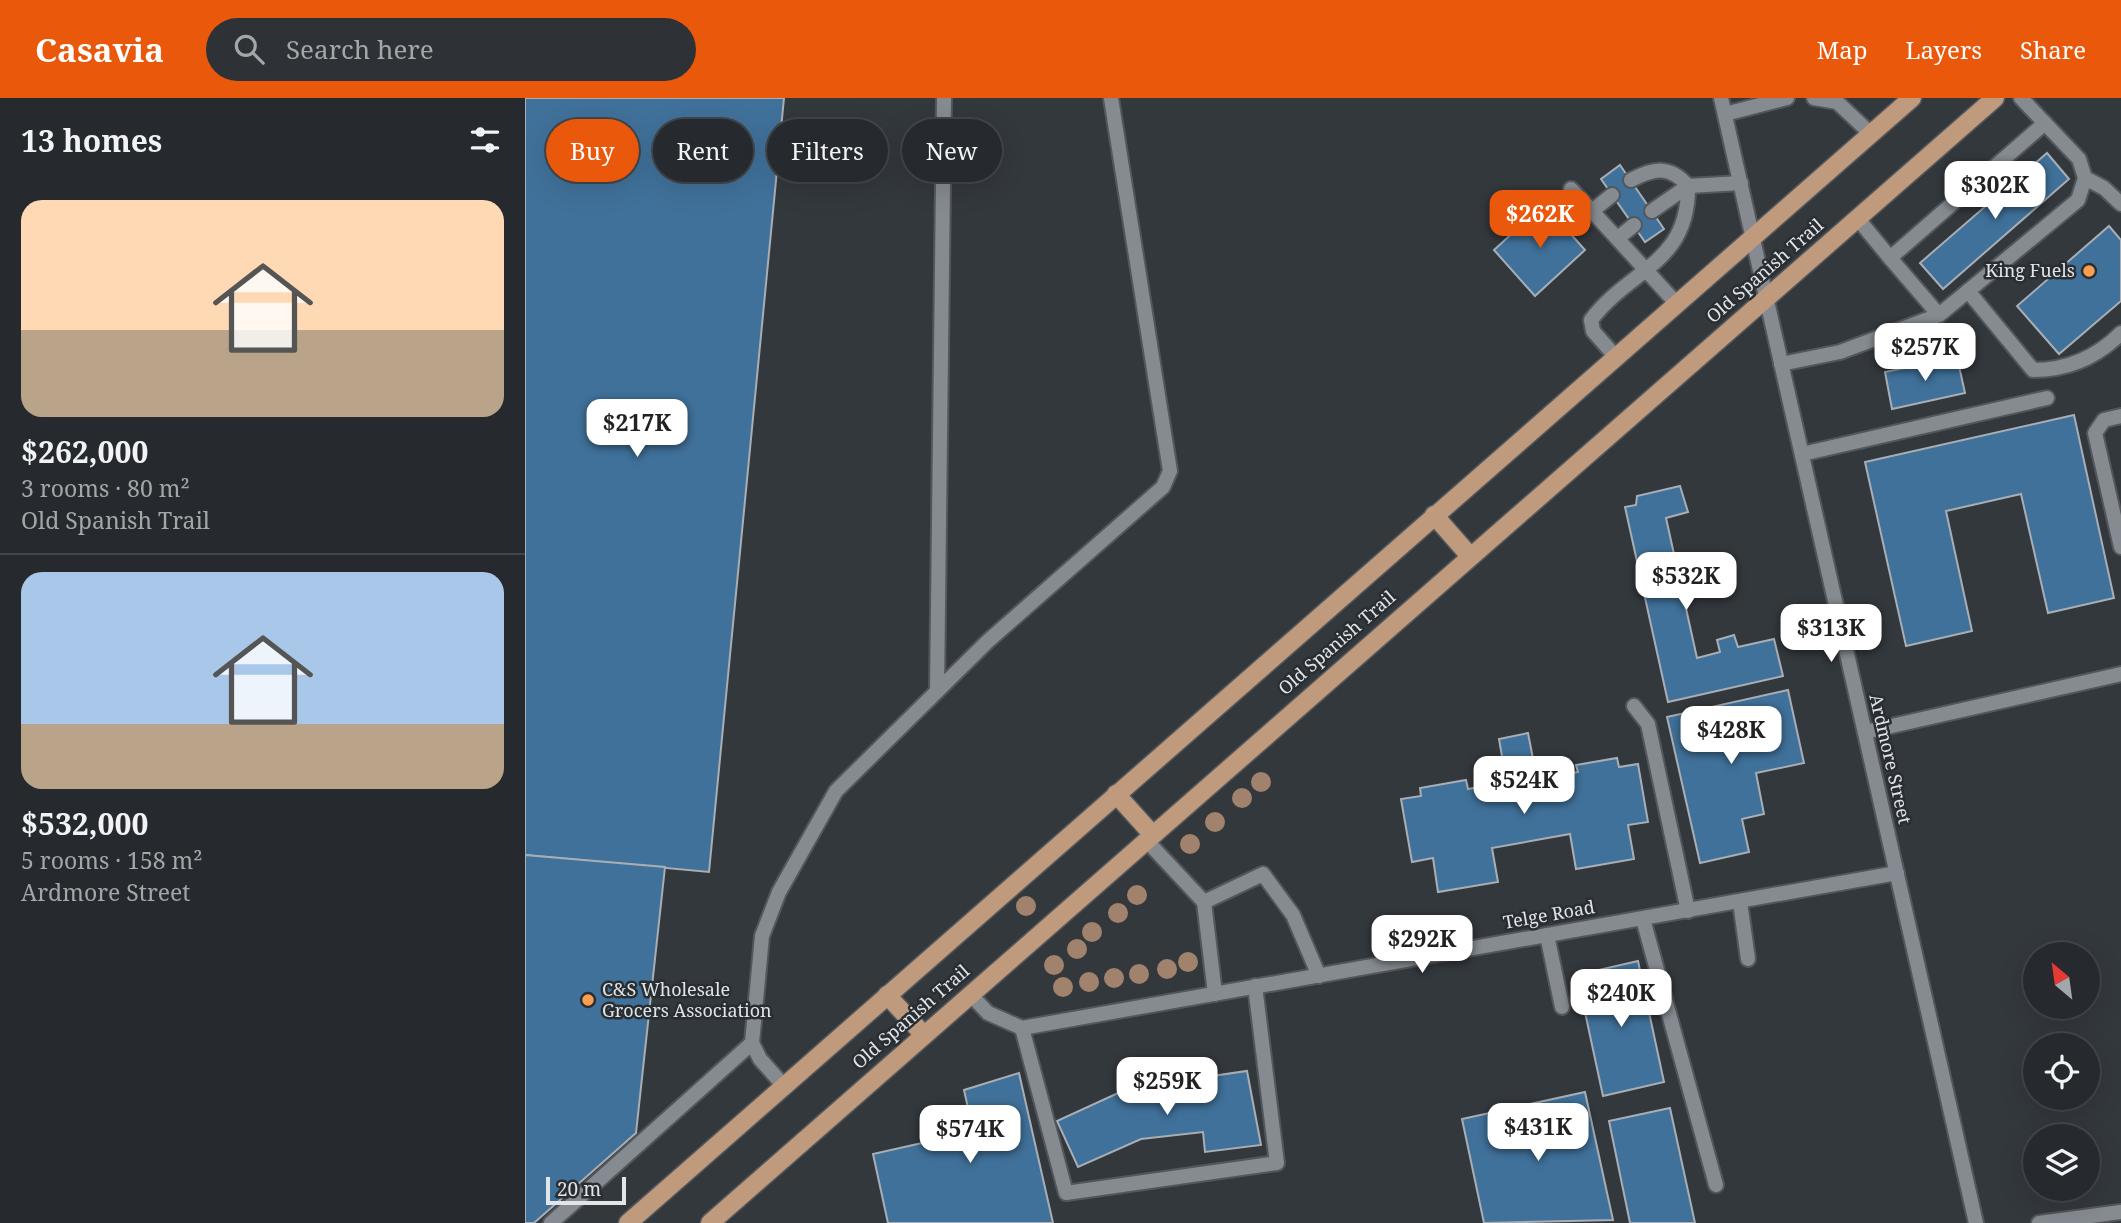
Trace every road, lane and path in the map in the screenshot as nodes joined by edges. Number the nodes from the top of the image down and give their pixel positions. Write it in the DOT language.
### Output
graph roads {
  1 [pos="944,98"];
  2 [pos="1111,98"];
  3 [pos="1721,98"];
  4 [pos="1787,98"];
  5 [pos="1814,98"];
  6 [pos="1912,98"];
  7 [pos="1996,98"];
  8 [pos="2021,98"];
  9 [pos="1839,100"];
  10 [pos="1725,114"];
  11 [pos="2045,123"];
  12 [pos="1871,134"];
  13 [pos="2085,178"];
  14 [pos="1631,180"];
  15 [pos="1741,183"];
  16 [pos="1688,186"];
  17 [pos="1571,189"];
  18 [pos="1612,195"];
  19 [pos="2121,204"];
  20 [pos="1592,211"];
  21 [pos="1652,211"];
  22 [pos="1858,219"];
  23 [pos="1634,225"];
  24 [pos="1753,236"];
  25 [pos="1618,238"];
  26 [pos="1890,258"];
  27 [pos="1646,270"];
  28 [pos="1968,291"];
  29 [pos="1766,298"];
  30 [pos="1677,303"];
  31 [pos="1939,315"];
  32 [pos="2121,333"];
  33 [pos="1615,356"];
  34 [pos="1781,364"];
  35 [pos="2047,398"];
  36 [pos="2121,416"];
  37 [pos="1802,454"];
  38 [pos="1434,516"];
  39 [pos="2121,547"];
  40 [pos="1469,555"];
  41 [pos="2121,674"];
  42 [pos="937,691"];
  43 [pos="1634,706"];
  44 [pos="1864,732"];
  45 [pos="1116,794"];
  46 [pos="1149,837"];
  47 [pos="1897,873"];
  48 [pos="1204,902"];
  49 [pos="1739,902"];
  50 [pos="1688,911"];
  51 [pos="1643,919"];
  52 [pos="1547,935"];
  53 [pos="1748,959"];
  54 [pos="1319,976"];
  55 [pos="1255,986"];
  56 [pos="970,994"];
  57 [pos="1215,994"];
  58 [pos="887,995"];
  59 [pos="1562,1007"];
  60 [pos="1022,1028"];
  61 [pos="923,1034"];
  62 [pos="753,1043"];
  63 [pos="783,1085"];
  64 [pos="1716,1185"];
  65 [pos="2121,1212"];
  66 [pos="551,1223"];
  67 [pos="629,1223"];
  68 [pos="710,1223"];
  69 [pos="1976,1223"];
  70 [pos="2039,1223"];
  1 -- 42 [label="street"];
  2 -- 42 [label="street"];
  3 -- 10 [label="street, Ardmore Street"];
  4 -- 10 [label="street"];
  5 -- 9 [label="street"];
  6 -- 12 [label="main road, Old Spanish Trail"];
  7 -- 22 [label="main road, Old Spanish Trail"];
  8 -- 11 [label="street"];
  9 -- 12 [label="street"];
  10 -- 15 [label="street, Ardmore Street"];
  11 -- 13 [label="street"];
  11 -- 26 [label="street"];
  12 -- 24 [label="main road, Old Spanish Trail"];
  13 -- 19 [label="street"];
  13 -- 28 [label="street"];
  14 -- 16 [label="street"];
  15 -- 16 [label="street"];
  15 -- 24 [label="street, Ardmore Street"];
  16 -- 21 [label="street"];
  16 -- 27 [label="street"];
  17 -- 20 [label="street"];
  18 -- 20 [label="street"];
  20 -- 25 [label="street"];
  22 -- 26 [label="street"];
  22 -- 29 [label="main road, Old Spanish Trail"];
  23 -- 25 [label="street"];
  24 -- 29 [label="street, Ardmore Street"];
  24 -- 30 [label="main road, Old Spanish Trail"];
  25 -- 27 [label="street"];
  26 -- 31 [label="street"];
  27 -- 30 [label="street"];
  27 -- 33 [label="street"];
  28 -- 31 [label="street"];
  28 -- 32 [label="street"];
  29 -- 34 [label="street, Ardmore Street"];
  29 -- 40 [label="main road, Old Spanish Trail"];
  30 -- 33 [label="main road, Old Spanish Trail"];
  31 -- 34 [label="street"];
  33 -- 38 [label="main road, Old Spanish Trail"];
  34 -- 37 [label="street, Ardmore Street"];
  35 -- 37 [label="street"];
  36 -- 39 [label="street"];
  37 -- 44 [label="street, Ardmore Street"];
  38 -- 40 [label="main road"];
  38 -- 45 [label="main road, Old Spanish Trail"];
  40 -- 46 [label="main road, Old Spanish Trail"];
  41 -- 44 [label="street"];
  42 -- 62 [label="street"];
  43 -- 50 [label="street"];
  44 -- 47 [label="street, Ardmore Street"];
  45 -- 46 [label="main road"];
  45 -- 58 [label="main road, Old Spanish Trail"];
  46 -- 48 [label="street"];
  46 -- 56 [label="main road, Old Spanish Trail"];
  47 -- 49 [label="street, Telge Road"];
  47 -- 69 [label="street, Ardmore Street"];
  48 -- 54 [label="street"];
  48 -- 57 [label="street"];
  49 -- 50 [label="street, Telge Road"];
  49 -- 53 [label="street"];
  50 -- 51 [label="street, Telge Road"];
  51 -- 52 [label="street, Telge Road"];
  51 -- 64 [label="street"];
  52 -- 54 [label="street, Telge Road"];
  52 -- 59 [label="street"];
  54 -- 55 [label="street, Telge Road"];
  55 -- 57 [label="street, Telge Road"];
  55 -- 60 [label="street"];
  56 -- 60 [label="street"];
  56 -- 61 [label="main road, Old Spanish Trail"];
  57 -- 60 [label="street, Telge Road"];
  58 -- 61 [label="main road"];
  58 -- 63 [label="main road, Old Spanish Trail"];
  61 -- 68 [label="main road, Old Spanish Trail"];
  62 -- 63 [label="street"];
  62 -- 66 [label="street"];
  63 -- 67 [label="main road, Old Spanish Trail"];
  65 -- 70 [label="street"];
}
